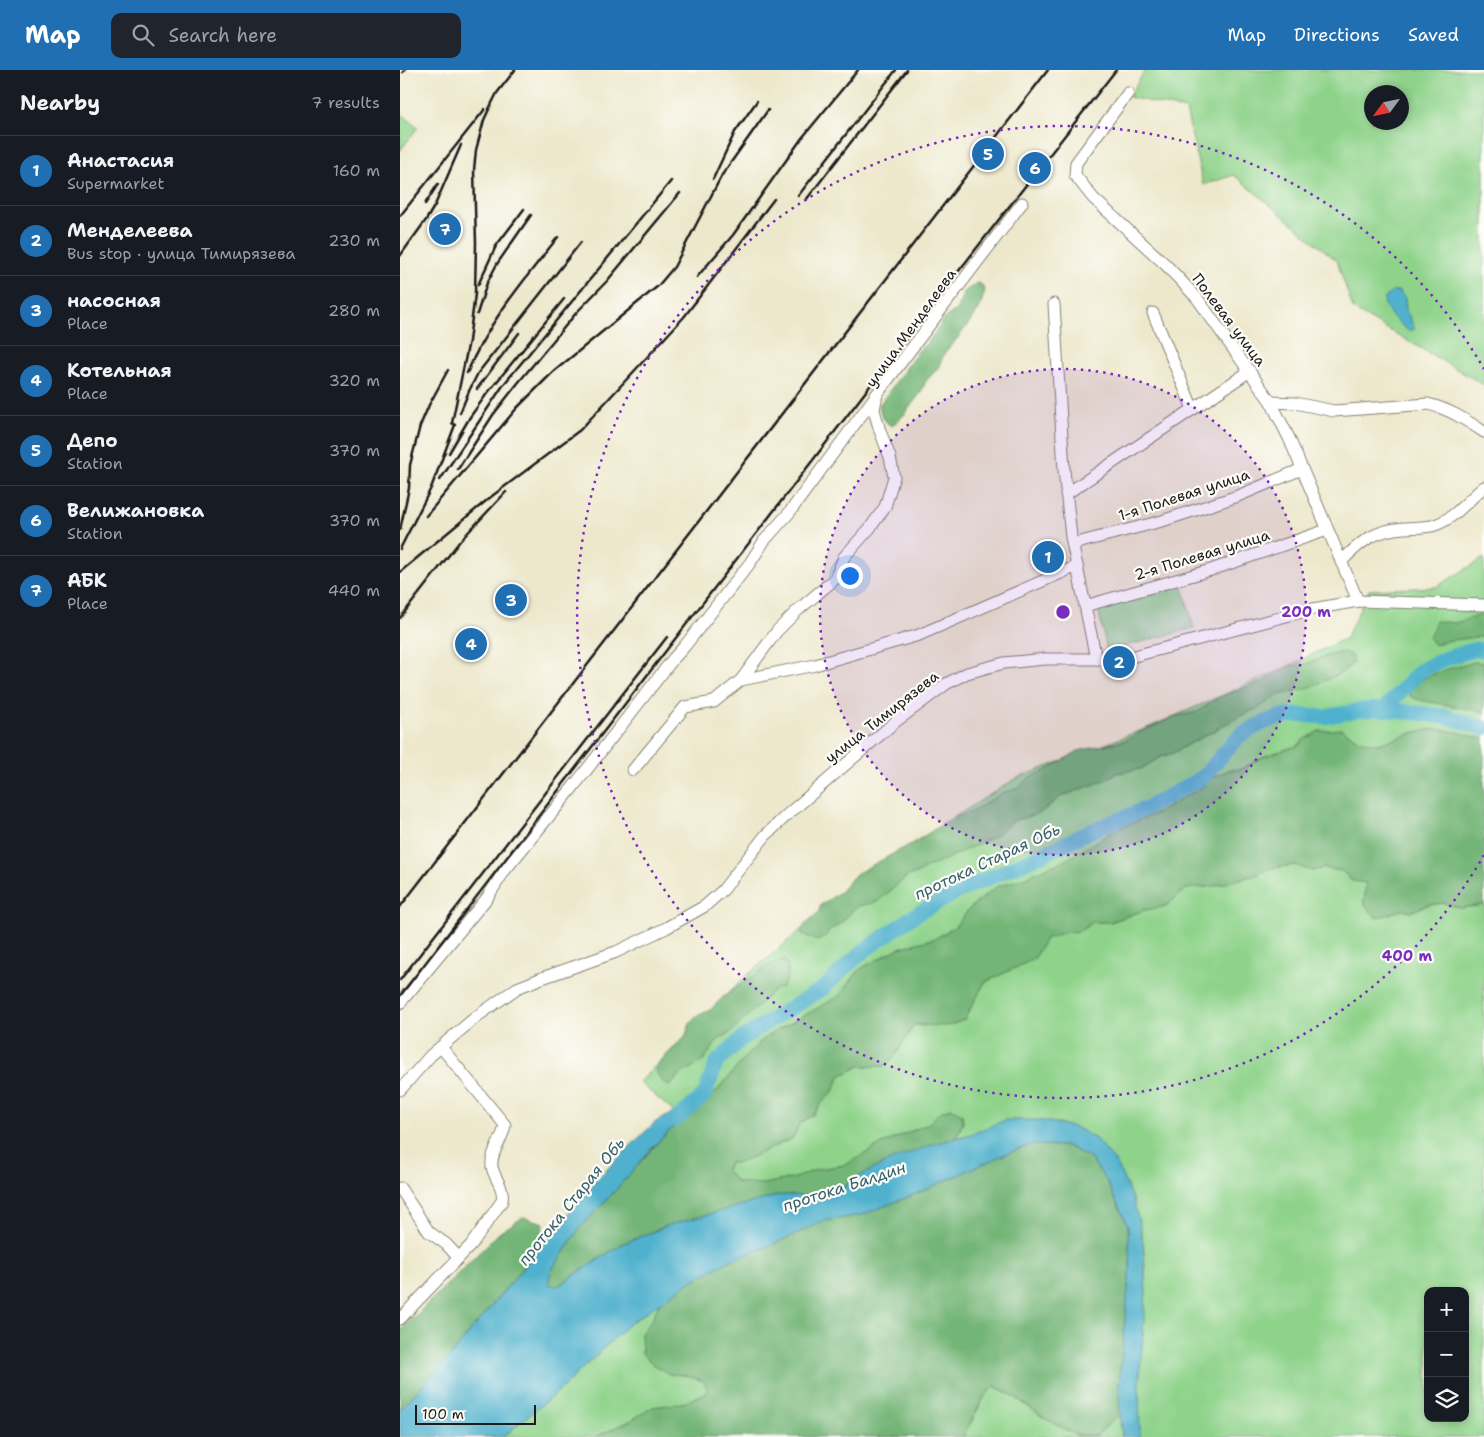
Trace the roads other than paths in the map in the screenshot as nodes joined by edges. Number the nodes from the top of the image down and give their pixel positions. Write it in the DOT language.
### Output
graph roads {
  1 [pos="1128,93"];
  2 [pos="1022,203"];
  3 [pos="1054,304"];
  4 [pos="1153,313"];
  5 [pos="1250,371"];
  6 [pos="878,394"];
  7 [pos="1272,402"];
  8 [pos="1194,409"];
  9 [pos="1484,432"];
  10 [pos="1302,468"];
  11 [pos="1484,487"];
  12 [pos="1066,494"];
  13 [pos="1328,530"];
  14 [pos="1073,544"];
  15 [pos="1342,562"];
  16 [pos="1077,566"];
  17 [pos="1358,601"];
  18 [pos="1484,605"];
  19 [pos="1085,606"];
  20 [pos="1096,659"];
  21 [pos="741,680"];
  22 [pos="633,770"];
  23 [pos="400,1003"];
  24 [pos="441,1047"];
  25 [pos="400,1090"];
  26 [pos="400,1188"];
  27 [pos="458,1257"];
  28 [pos="402,1312"];
  1 -- 5 [label="street, Полевая улица"];
  2 -- 6 [label="street, улица Менделеева"];
  3 -- 12 [label="street"];
  4 -- 8 [label="street"];
  5 -- 7 [label="street, Полевая улица"];
  5 -- 8 [label="street"];
  6 -- 21 [label="street, улица Менделеева"];
  6 -- 23 [label="street"];
  7 -- 9 [label="street"];
  7 -- 10 [label="street, Полевая улица"];
  8 -- 12 [label="street"];
  10 -- 13 [label="street, Полевая улица"];
  10 -- 14 [label="street, 1-я Полевая улица"];
  11 -- 15 [label="street"];
  12 -- 14 [label="street"];
  13 -- 15 [label="street, Полевая улица"];
  13 -- 19 [label="street, 2-я Полевая улица"];
  14 -- 16 [label="street"];
  15 -- 17 [label="street, Полевая улица"];
  16 -- 19 [label="street"];
  16 -- 21 [label="street, улица Менделеева"];
  17 -- 18 [label="street, улица Тимирязева"];
  17 -- 20 [label="street, улица Тимирязева"];
  19 -- 20 [label="street"];
  20 -- 24 [label="street, улица Тимирязева"];
  21 -- 22 [label="street, улица Менделеева"];
  24 -- 25 [label="street, улица Тимирязева"];
  24 -- 27 [label="street"];
  26 -- 27 [label="street"];
  27 -- 28 [label="street"];
}
